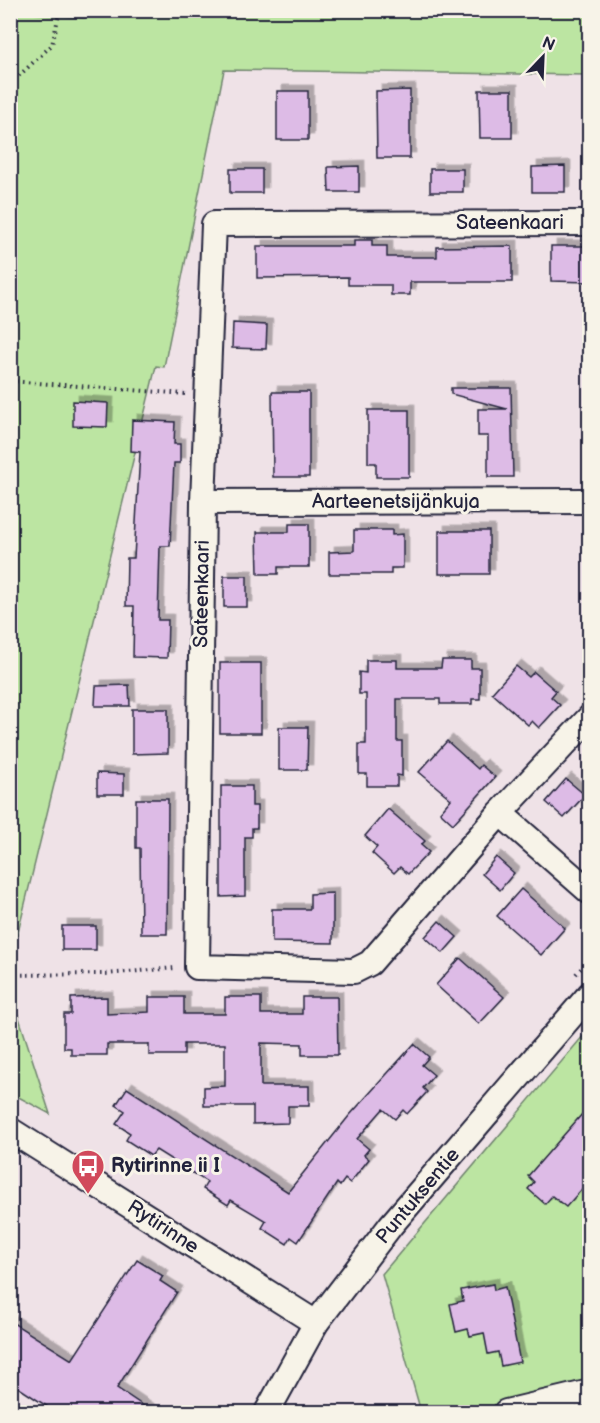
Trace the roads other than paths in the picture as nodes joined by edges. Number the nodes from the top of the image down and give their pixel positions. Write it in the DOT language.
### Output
graph roads {
  1 [pos="590,223"];
  2 [pos="590,501"];
  3 [pos="203,502"];
  4 [pos="590,717"];
  5 [pos="500,813"];
  6 [pos="590,892"];
  7 [pos="590,994"];
  8 [pos="10,1130"];
  9 [pos="316,1323"];
  10 [pos="590,1392"];
  11 [pos="267,1413"];
  12 [pos="506,1413"];
  1 -- 3 [label="street, Sateenkaari"];
  2 -- 3 [label="street, Aarteenetsijänkuja"];
  3 -- 5 [label="street, Sateenkaari"];
  4 -- 5 [label="street"];
  5 -- 6 [label="street"];
  7 -- 9 [label="street, Puntuksentie"];
  8 -- 9 [label="street, Rytirinne"];
  9 -- 11 [label="street, Puntuksentie"];
  10 -- 12 [label="street"];
}
